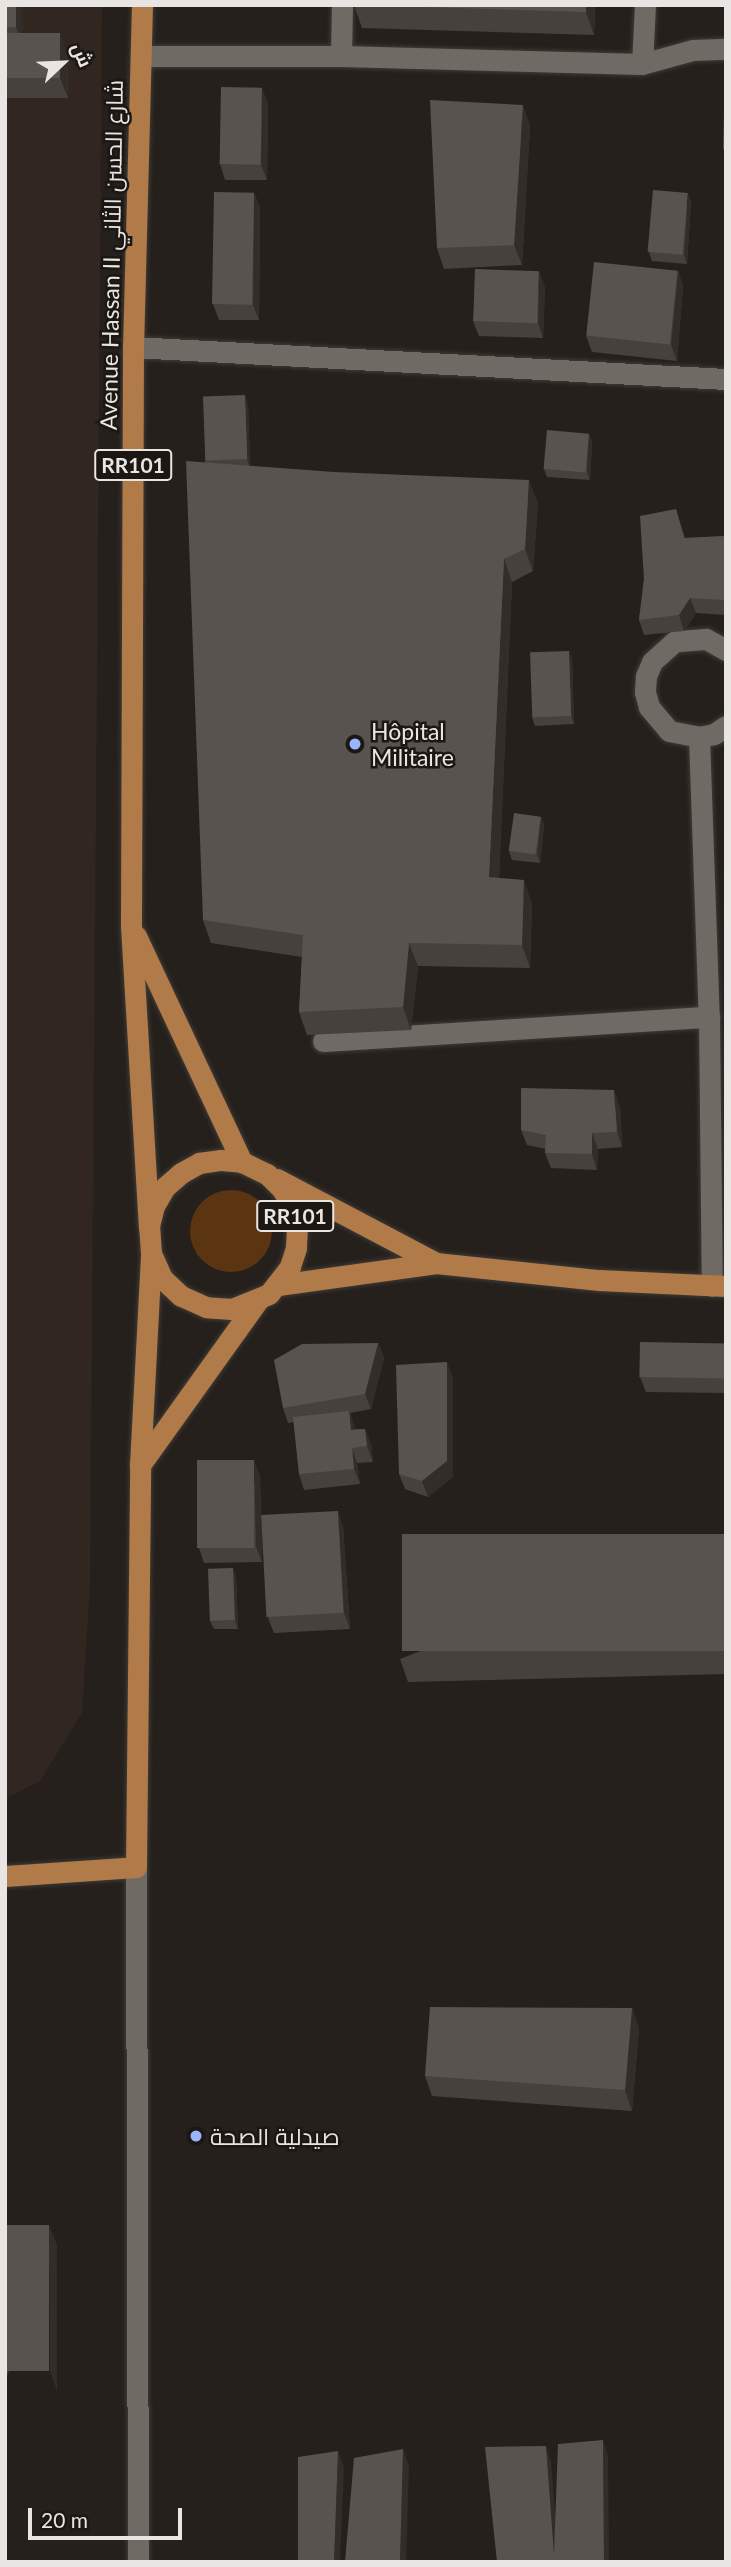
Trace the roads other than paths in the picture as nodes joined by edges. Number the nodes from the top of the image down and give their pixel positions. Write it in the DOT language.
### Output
graph roads {
  1 [pos="142,5"];
  2 [pos="342,5"];
  3 [pos="645,5"];
  4 [pos="726,49"];
  5 [pos="341,56"];
  6 [pos="141,57"];
  7 [pos="642,64"];
  8 [pos="133,347"];
  9 [pos="726,379"];
  10 [pos="726,650"];
  11 [pos="726,726"];
  12 [pos="699,737"];
  13 [pos="131,926"];
  14 [pos="709,1017"];
  15 [pos="323,1041"];
  16 [pos="242,1162"];
  17 [pos="268,1174"];
  18 [pos="149,1226"];
  19 [pos="151,1253"];
  20 [pos="436,1263"];
  21 [pos="278,1285"];
  22 [pos="719,1286"];
  23 [pos="258,1300"];
  24 [pos="140,1465"];
  25 [pos="136,1867"];
  26 [pos="5,1876"];
  27 [pos="138,2562"];
  1 -- 6 [label="main road, Avenue Hassan II شارع الحسن الثاني / RR101"];
  2 -- 5 [label="street"];
  3 -- 7 [label="street"];
  4 -- 7 [label="street"];
  5 -- 6 [label="street"];
  5 -- 7 [label="street"];
  6 -- 8 [label="main road, Avenue Hassan II شارع الحسن الثاني / RR101"];
  8 -- 9 [label="street"];
  8 -- 13 [label="main road, Avenue Hassan II شارع الحسن الثاني / RR101"];
  10 -- 12 [label="street"];
  11 -- 12 [label="street"];
  12 -- 14 [label="street"];
  13 -- 16 [label="main road, Avenue Hassan II شارع الحسن الثاني / RR101"];
  13 -- 18 [label="main road, Avenue Hassan II شارع الحسن الثاني / RR101"];
  14 -- 15 [label="street"];
  14 -- 22 [label="street"];
  16 -- 17 [label="main road, RR101"];
  16 -- 18 [label="main road, RR101"];
  17 -- 20 [label="main road, RR101"];
  17 -- 21 [label="main road, RR101"];
  18 -- 19 [label="main road, RR101"];
  19 -- 23 [label="main road, RR101"];
  19 -- 24 [label="main road"];
  20 -- 21 [label="main road, RR101"];
  20 -- 22 [label="main road, RR101"];
  21 -- 23 [label="main road, RR101"];
  23 -- 24 [label="main road"];
  24 -- 25 [label="main road"];
  25 -- 26 [label="main road"];
  25 -- 27 [label="street"];
}
